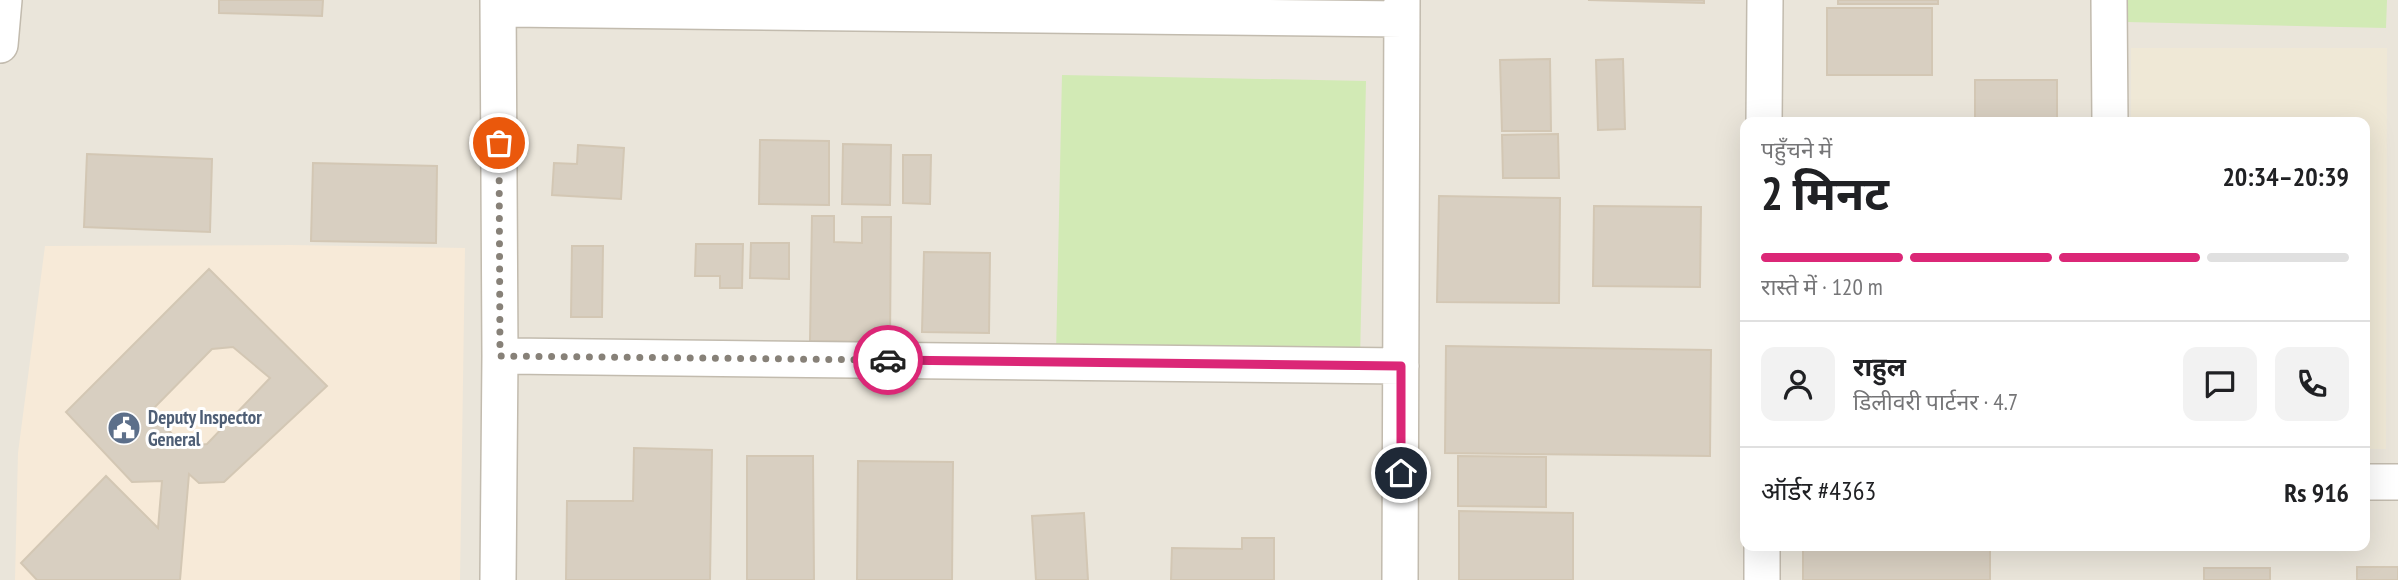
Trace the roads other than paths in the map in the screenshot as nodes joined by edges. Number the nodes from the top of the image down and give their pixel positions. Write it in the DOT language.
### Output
graph roads {
  1 [pos="4,0"];
  2 [pos="1765,0"];
  3 [pos="2109,0"];
  4 [pos="498,5"];
  5 [pos="1402,9"];
  6 [pos="0,45"];
  7 [pos="1764,117"];
  8 [pos="2110,117"];
  9 [pos="500,356"];
  10 [pos="1401,366"];
  11 [pos="2370,482"];
  12 [pos="2398,482"];
  13 [pos="1762,551"];
  14 [pos="498,580"];
  15 [pos="1400,580"];
  16 [pos="1762,580"];
  1 -- 6 [label="street"];
  2 -- 7 [label="street"];
  3 -- 8 [label="street"];
  4 -- 5 [label="street"];
  4 -- 9 [label="street"];
  5 -- 10 [label="street"];
  9 -- 10 [label="street"];
  9 -- 14 [label="street"];
  10 -- 15 [label="street"];
  11 -- 12 [label="street"];
  13 -- 16 [label="street"];
}
